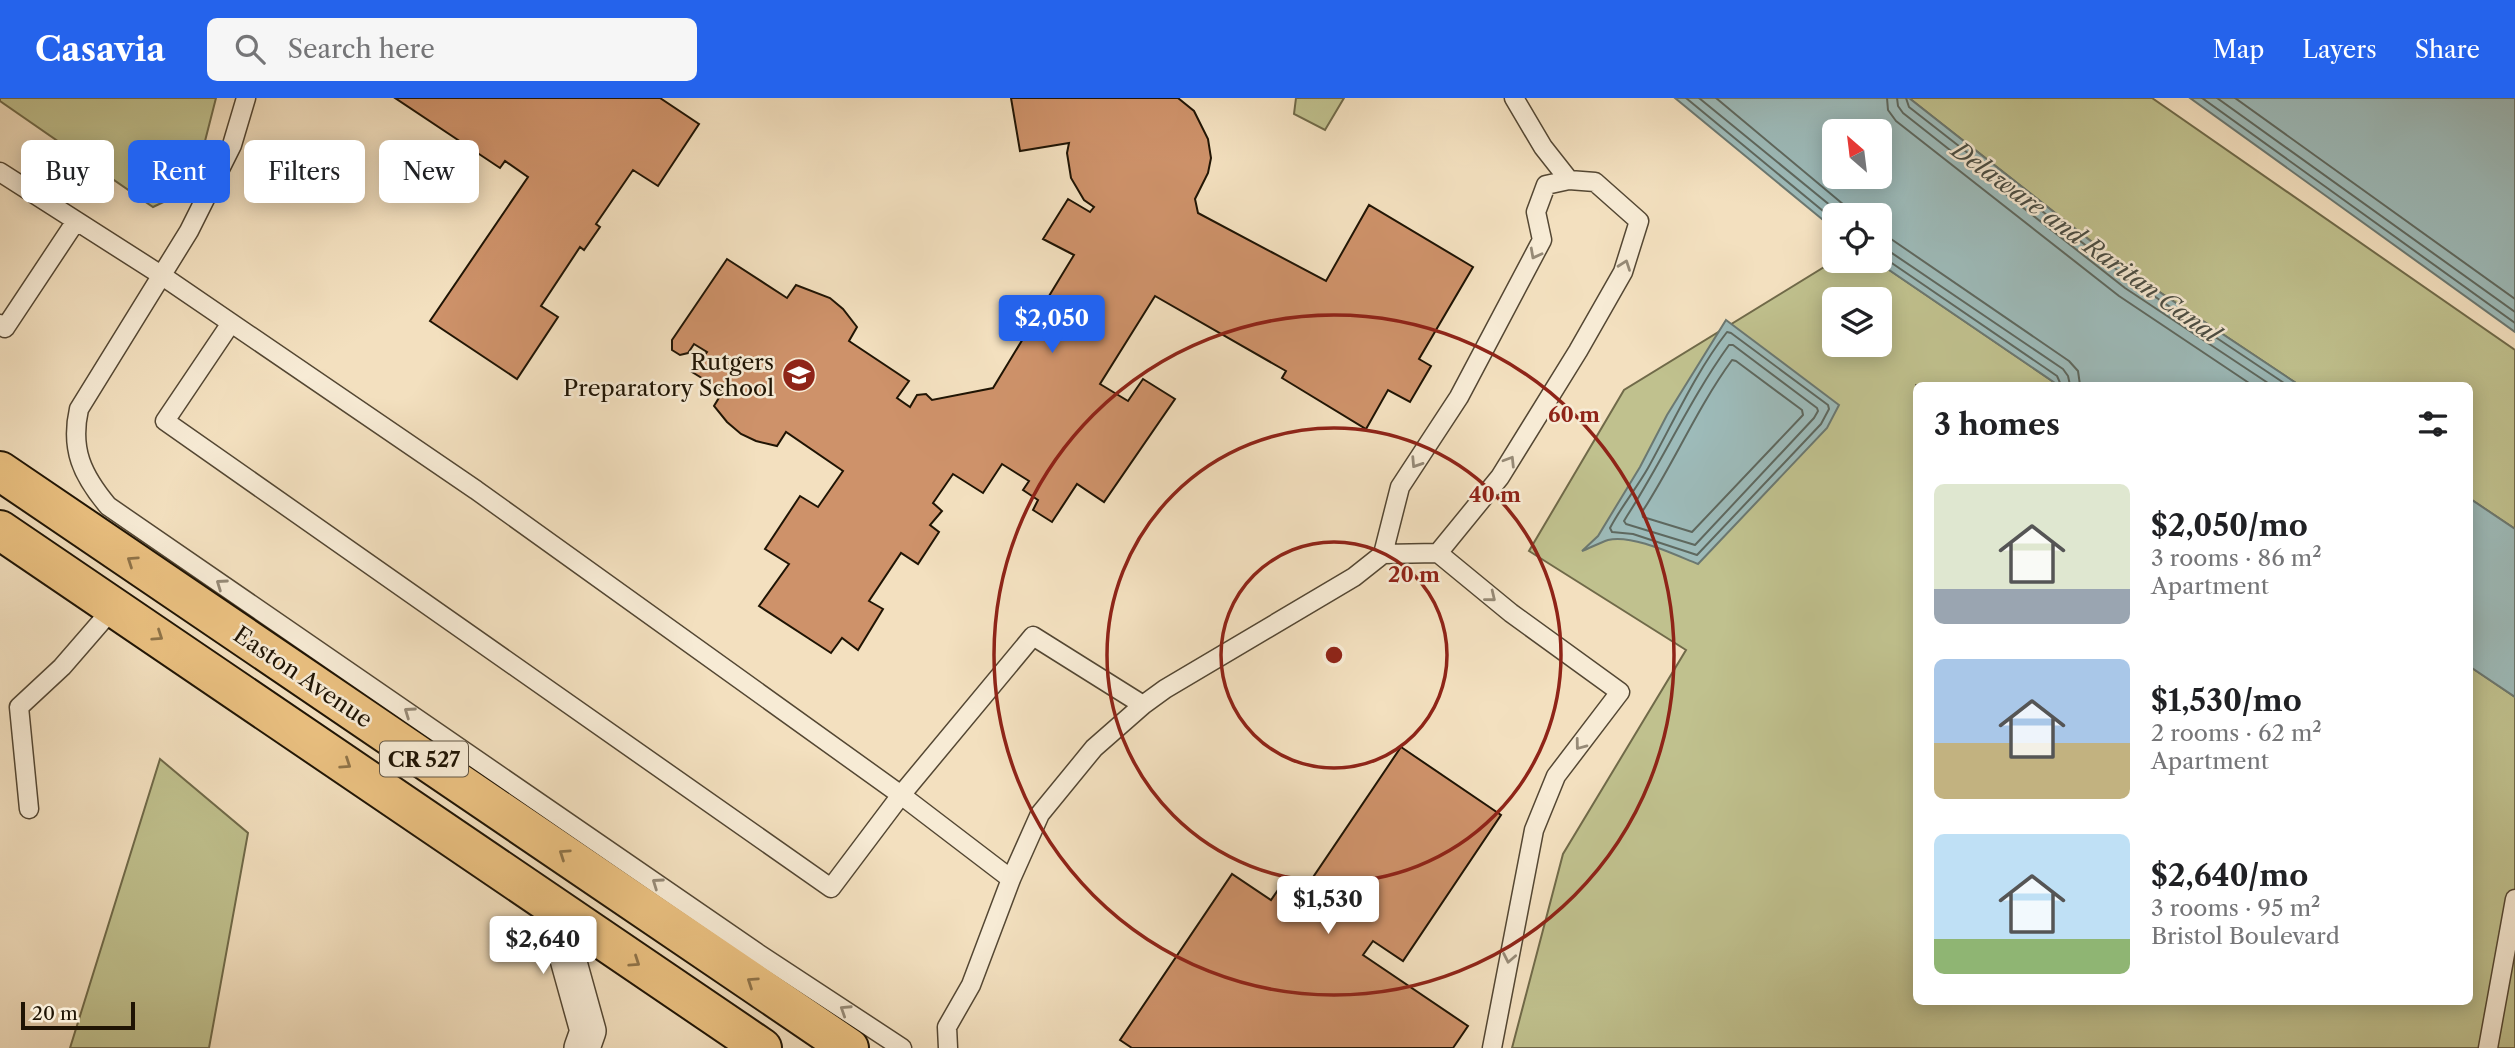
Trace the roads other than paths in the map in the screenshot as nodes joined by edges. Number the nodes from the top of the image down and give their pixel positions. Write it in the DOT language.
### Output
graph roads {
  1 [pos="246,98"];
  2 [pos="1514,98"];
  3 [pos="0,172"];
  4 [pos="1569,180"];
  5 [pos="76,221"];
  6 [pos="161,275"];
  7 [pos="231,323"];
  8 [pos="0,324"];
  9 [pos="0,471"];
  10 [pos="0,530"];
  11 [pos="1438,553"];
  12 [pos="1383,554"];
  13 [pos="114,607"];
  14 [pos="1143,705"];
  15 [pos="901,795"];
  16 [pos="29,809"];
  17 [pos="1011,879"];
  18 [pos="2515,899"];
  19 [pos="553,905"];
  20 [pos="582,1048"];
  21 [pos="762,1048"];
  22 [pos="849,1048"];
  23 [pos="902,1048"];
  24 [pos="948,1048"];
  25 [pos="1492,1048"];
  26 [pos="2488,1048"];
  1 -- 6 [label="lane"];
  2 -- 4 [label="lane"];
  3 -- 5 [label="lane"];
  11 -- 4 [label="lane, one-way"];
  4 -- 12 [label="lane, one-way"];
  5 -- 6 [label="lane"];
  5 -- 8 [label="lane"];
  6 -- 7 [label="lane"];
  23 -- 6 [label="lane, one-way"];
  7 -- 15 [label="lane"];
  7 -- 15 [label="lane"];
  22 -- 9 [label="main road, Easton Avenue / CR 527, one-way"];
  10 -- 13 [label="main road, Easton Avenue / CR 527"];
  11 -- 12 [label="lane"];
  11 -- 25 [label="lane, one-way"];
  12 -- 14 [label="lane"];
  13 -- 16 [label="lane"];
  13 -- 19 [label="main road, Easton Avenue / CR 527, one-way"];
  14 -- 15 [label="lane"];
  14 -- 17 [label="lane"];
  15 -- 17 [label="lane"];
  17 -- 24 [label="lane"];
  18 -- 26 [label="lane"];
  19 -- 20 [label="street"];
  19 -- 21 [label="main road, Easton Avenue / CR 527, one-way"];
}
